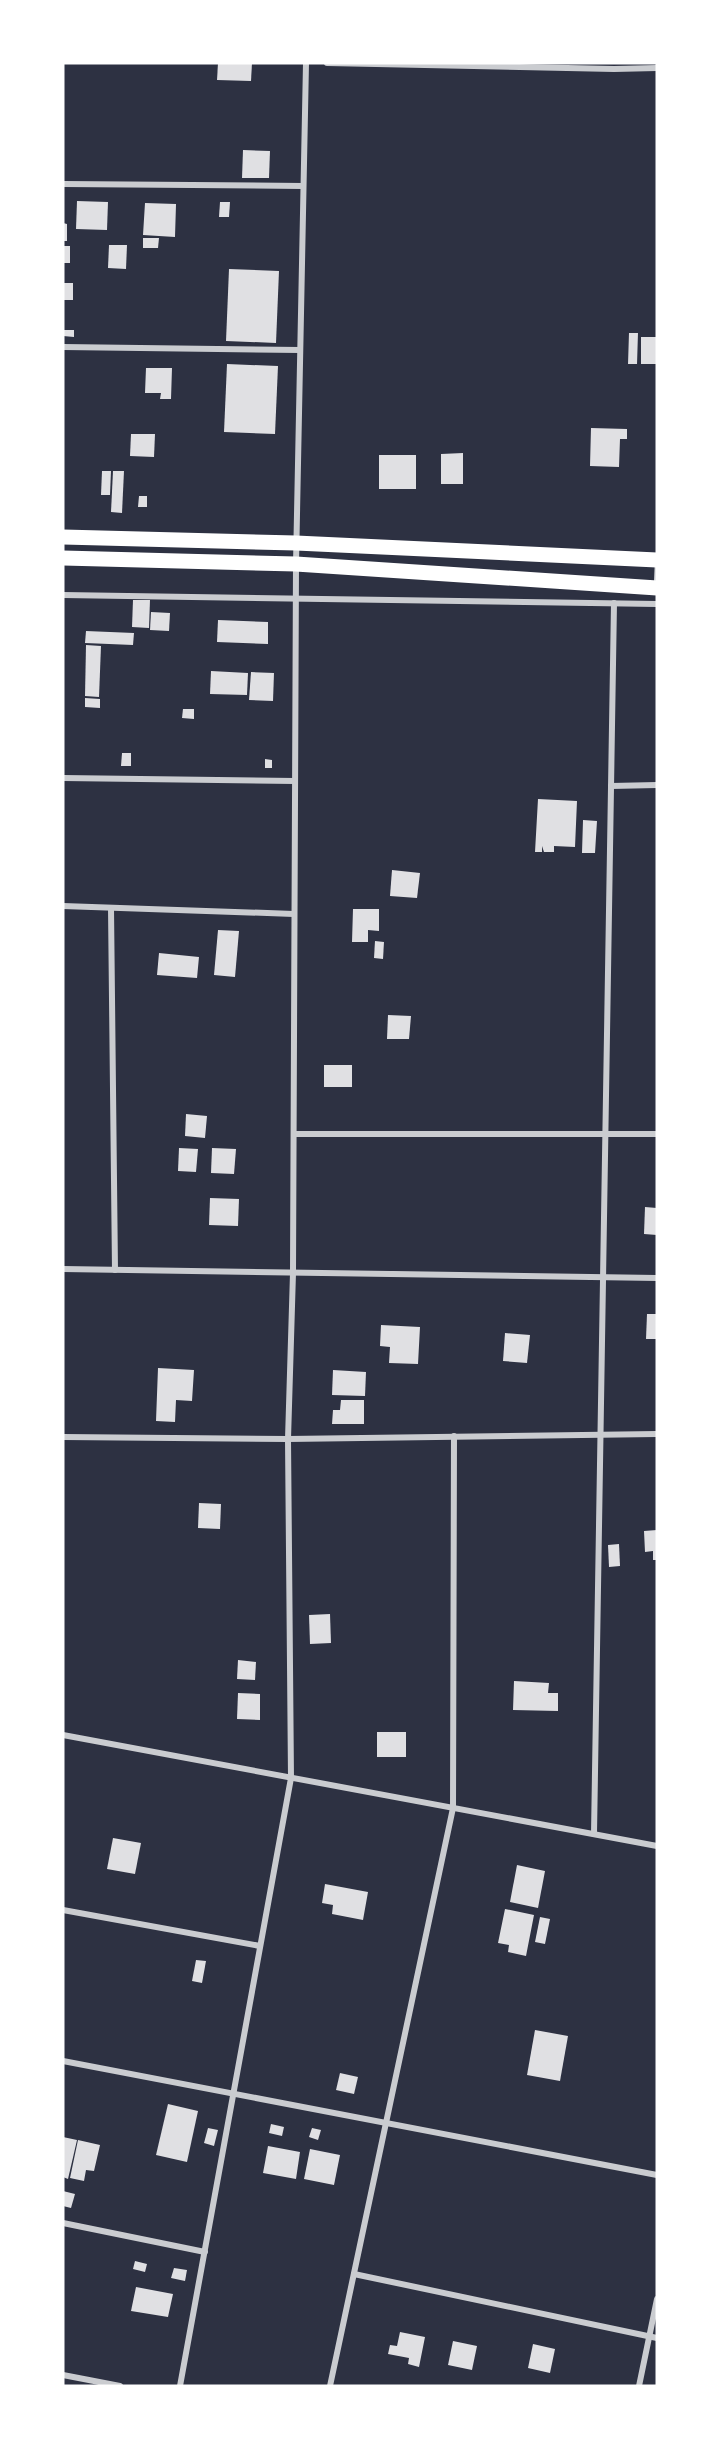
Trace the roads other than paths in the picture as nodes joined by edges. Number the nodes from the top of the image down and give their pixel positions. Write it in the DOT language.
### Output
graph roads {
  1 [pos="306,63"];
  2 [pos="327,63"];
  3 [pos="614,66"];
  4 [pos="657,68"];
  5 [pos="63,184"];
  6 [pos="303,186"];
  7 [pos="63,347"];
  8 [pos="300,350"];
  9 [pos="63,537"];
  10 [pos="296,543"];
  11 [pos="63,558"];
  12 [pos="657,560"];
  13 [pos="296,564"];
  14 [pos="657,588"];
  15 [pos="63,595"];
  16 [pos="296,600"];
  17 [pos="614,603"];
  18 [pos="657,604"];
  19 [pos="63,778"];
  20 [pos="295,781"];
  21 [pos="657,785"];
  22 [pos="611,786"];
  23 [pos="63,906"];
  24 [pos="111,908"];
  25 [pos="294,914"];
  26 [pos="294,1134"];
  27 [pos="606,1134"];
  28 [pos="657,1134"];
  29 [pos="63,1269"];
  30 [pos="115,1270"];
  31 [pos="293,1273"];
  32 [pos="603,1278"];
  33 [pos="657,1278"];
  34 [pos="600,1434"];
  35 [pos="657,1434"];
  36 [pos="454,1436"];
  37 [pos="63,1437"];
  38 [pos="288,1439"];
  39 [pos="63,1736"];
  40 [pos="291,1778"];
  41 [pos="453,1808"];
  42 [pos="594,1834"];
  43 [pos="657,1846"];
  44 [pos="63,1910"];
  45 [pos="260,1946"];
  46 [pos="63,2061"];
  47 [pos="233,2094"];
  48 [pos="386,2123"];
  49 [pos="657,2175"];
  50 [pos="63,2223"];
  51 [pos="205,2252"];
  52 [pos="354,2274"];
  53 [pos="657,2299"];
  54 [pos="649,2336"];
  55 [pos="657,2338"];
  56 [pos="63,2375"];
  57 [pos="120,2386"];
  58 [pos="180,2386"];
  59 [pos="330,2386"];
  60 [pos="639,2386"];
  1 -- 6 [label="street"];
  2 -- 3 [label="street"];
  3 -- 4 [label="street"];
  5 -- 6 [label="street"];
  6 -- 8 [label="street"];
  7 -- 8 [label="street"];
  8 -- 10 [label="street"];
  9 -- 10 [label="main road"];
  10 -- 12 [label="main road"];
  10 -- 13 [label="street"];
  11 -- 13 [label="main road"];
  12 -- 14 [label="lane"];
  13 -- 14 [label="main road"];
  13 -- 16 [label="street"];
  15 -- 16 [label="street"];
  16 -- 17 [label="street"];
  16 -- 20 [label="street"];
  17 -- 18 [label="street"];
  17 -- 22 [label="street"];
  19 -- 20 [label="street"];
  20 -- 25 [label="street"];
  21 -- 22 [label="street"];
  22 -- 27 [label="street"];
  23 -- 24 [label="street"];
  24 -- 25 [label="street"];
  24 -- 30 [label="street"];
  25 -- 26 [label="street"];
  26 -- 27 [label="street"];
  26 -- 31 [label="street"];
  27 -- 28 [label="street"];
  27 -- 32 [label="street"];
  29 -- 30 [label="street"];
  30 -- 31 [label="street"];
  31 -- 32 [label="street"];
  31 -- 38 [label="street"];
  32 -- 33 [label="street"];
  32 -- 34 [label="street"];
  34 -- 35 [label="street"];
  34 -- 36 [label="street"];
  34 -- 42 [label="street"];
  36 -- 38 [label="street"];
  36 -- 41 [label="street"];
  37 -- 38 [label="street"];
  38 -- 40 [label="street"];
  39 -- 40 [label="street"];
  40 -- 41 [label="street"];
  40 -- 45 [label="street"];
  41 -- 42 [label="street"];
  41 -- 48 [label="street"];
  42 -- 43 [label="street"];
  44 -- 45 [label="street"];
  45 -- 47 [label="street"];
  46 -- 47 [label="street"];
  47 -- 48 [label="street"];
  47 -- 51 [label="street"];
  48 -- 49 [label="street"];
  48 -- 52 [label="street"];
  50 -- 51 [label="street"];
  51 -- 58 [label="street"];
  52 -- 54 [label="street"];
  52 -- 59 [label="street"];
  53 -- 54 [label="street"];
  54 -- 55 [label="street"];
  54 -- 60 [label="street"];
  56 -- 57 [label="street"];
}
